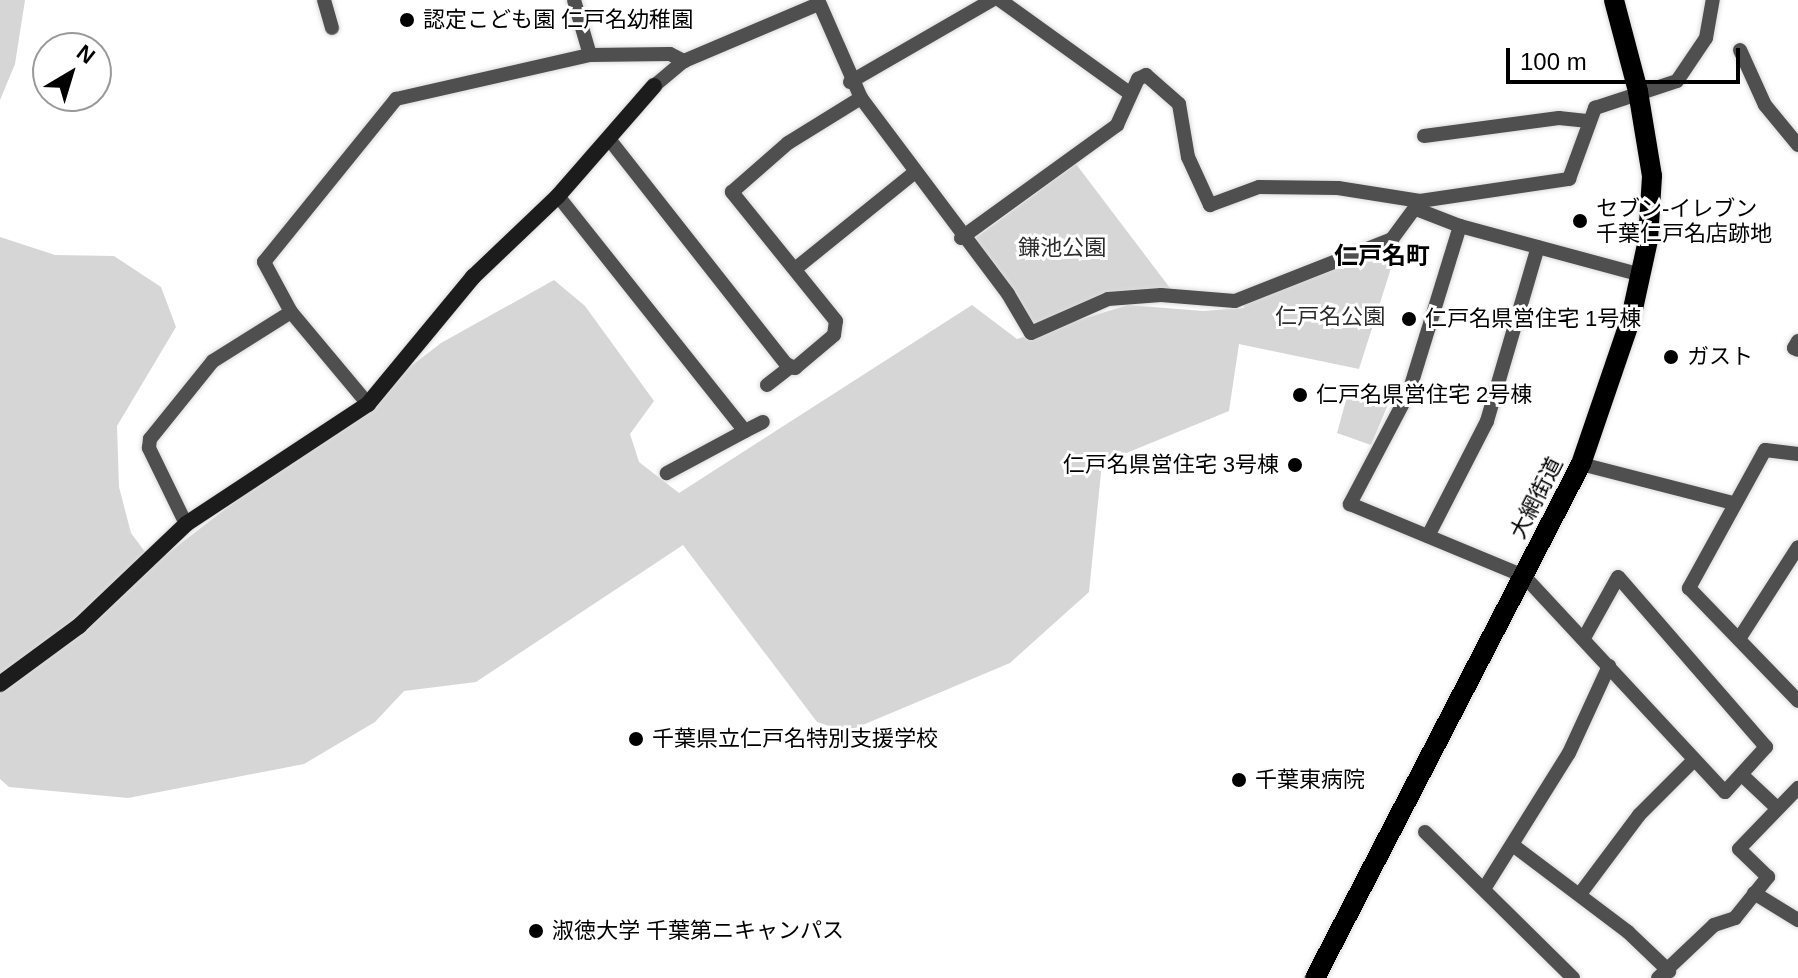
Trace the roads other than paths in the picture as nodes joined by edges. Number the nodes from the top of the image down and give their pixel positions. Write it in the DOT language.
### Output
graph roads {
  1 [pos="324,0"];
  2 [pos="574,0"];
  3 [pos="992,0"];
  4 [pos="1000,0"];
  5 [pos="1614,0"];
  6 [pos="1713,0"];
  7 [pos="818,2"];
  8 [pos="332,28"];
  9 [pos="1740,50"];
  10 [pos="590,55"];
  11 [pos="684,61"];
  12 [pos="850,82"];
  13 [pos="654,86"];
  14 [pos="1638,91"];
  15 [pos="1131,94"];
  16 [pos="861,98"];
  17 [pos="1589,121"];
  18 [pos="1424,136"];
  19 [pos="609,139"];
  20 [pos="1798,145"];
  21 [pos="914,173"];
  22 [pos="558,196"];
  23 [pos="1418,205"];
  24 [pos="1460,226"];
  25 [pos="961,238"];
  26 [pos="1538,247"];
  27 [pos="795,269"];
  28 [pos="1641,275"];
  29 [pos="291,312"];
  30 [pos="1798,341"];
  31 [pos="1798,350"];
  32 [pos="790,367"];
  33 [pos="767,385"];
  34 [pos="368,404"];
  35 [pos="763,422"];
  36 [pos="745,431"];
  37 [pos="1798,454"];
  38 [pos="1581,464"];
  39 [pos="667,473"];
  40 [pos="1733,503"];
  41 [pos="186,524"];
  42 [pos="1428,536"];
  43 [pos="1798,547"];
  44 [pos="1524,576"];
  45 [pos="1584,638"];
  46 [pos="1739,639"];
  47 [pos="1609,666"];
  48 [pos="0,684"];
  49 [pos="1796,694"];
  50 [pos="1693,761"];
  51 [pos="1742,775"];
  52 [pos="1798,788"];
  53 [pos="1777,808"];
  54 [pos="1425,832"];
  55 [pos="1514,846"];
  56 [pos="1484,889"];
  57 [pos="1754,893"];
  58 [pos="1580,894"];
  59 [pos="1798,920"];
  60 [pos="1664,974"];
  61 [pos="1315,978"];
  62 [pos="1573,978"];
  1 -- 8 [label="street"];
  2 -- 10 [label="street"];
  3 -- 12 [label="street"];
  4 -- 15 [label="street"];
  5 -- 14 [label="main road, 大網街道"];
  6 -- 14 [label="street"];
  7 -- 11 [label="street"];
  7 -- 12 [label="street"];
  9 -- 20 [label="street"];
  10 -- 11 [label="street"];
  10 -- 29 [label="street"];
  11 -- 13 [label="street"];
  12 -- 16 [label="street"];
  13 -- 19 [label="street"];
  14 -- 17 [label="street"];
  14 -- 28 [label="main road, 大網街道"];
  15 -- 23 [label="street"];
  15 -- 25 [label="street"];
  16 -- 21 [label="street"];
  16 -- 27 [label="street"];
  17 -- 18 [label="street"];
  17 -- 23 [label="street"];
  19 -- 22 [label="street"];
  19 -- 32 [label="street"];
  21 -- 25 [label="street"];
  21 -- 27 [label="street"];
  22 -- 34 [label="street"];
  22 -- 36 [label="street"];
  23 -- 24 [label="street"];
  23 -- 25 [label="street"];
  24 -- 26 [label="street"];
  24 -- 42 [label="street"];
  26 -- 28 [label="street"];
  26 -- 42 [label="street"];
  27 -- 32 [label="street"];
  28 -- 38 [label="main road, 大網街道"];
  29 -- 34 [label="street"];
  29 -- 41 [label="street"];
  30 -- 31 [label="street"];
  32 -- 33 [label="street"];
  34 -- 41 [label="street"];
  35 -- 36 [label="street"];
  36 -- 39 [label="street"];
  37 -- 40 [label="street"];
  38 -- 40 [label="street"];
  38 -- 44 [label="main road, 大網街道"];
  40 -- 46 [label="street"];
  41 -- 48 [label="street"];
  42 -- 44 [label="street"];
  43 -- 46 [label="street"];
  44 -- 45 [label="street"];
  44 -- 61 [label="main road, 大網街道"];
  45 -- 47 [label="street"];
  45 -- 51 [label="street"];
  46 -- 49 [label="street"];
  47 -- 50 [label="street"];
  47 -- 55 [label="street"];
  50 -- 51 [label="street"];
  50 -- 58 [label="street"];
  51 -- 53 [label="street"];
  52 -- 53 [label="street"];
  53 -- 57 [label="street"];
  54 -- 56 [label="street"];
  55 -- 56 [label="street"];
  55 -- 58 [label="street"];
  56 -- 62 [label="street"];
  57 -- 59 [label="street"];
  57 -- 60 [label="street"];
  58 -- 60 [label="street"];
}
